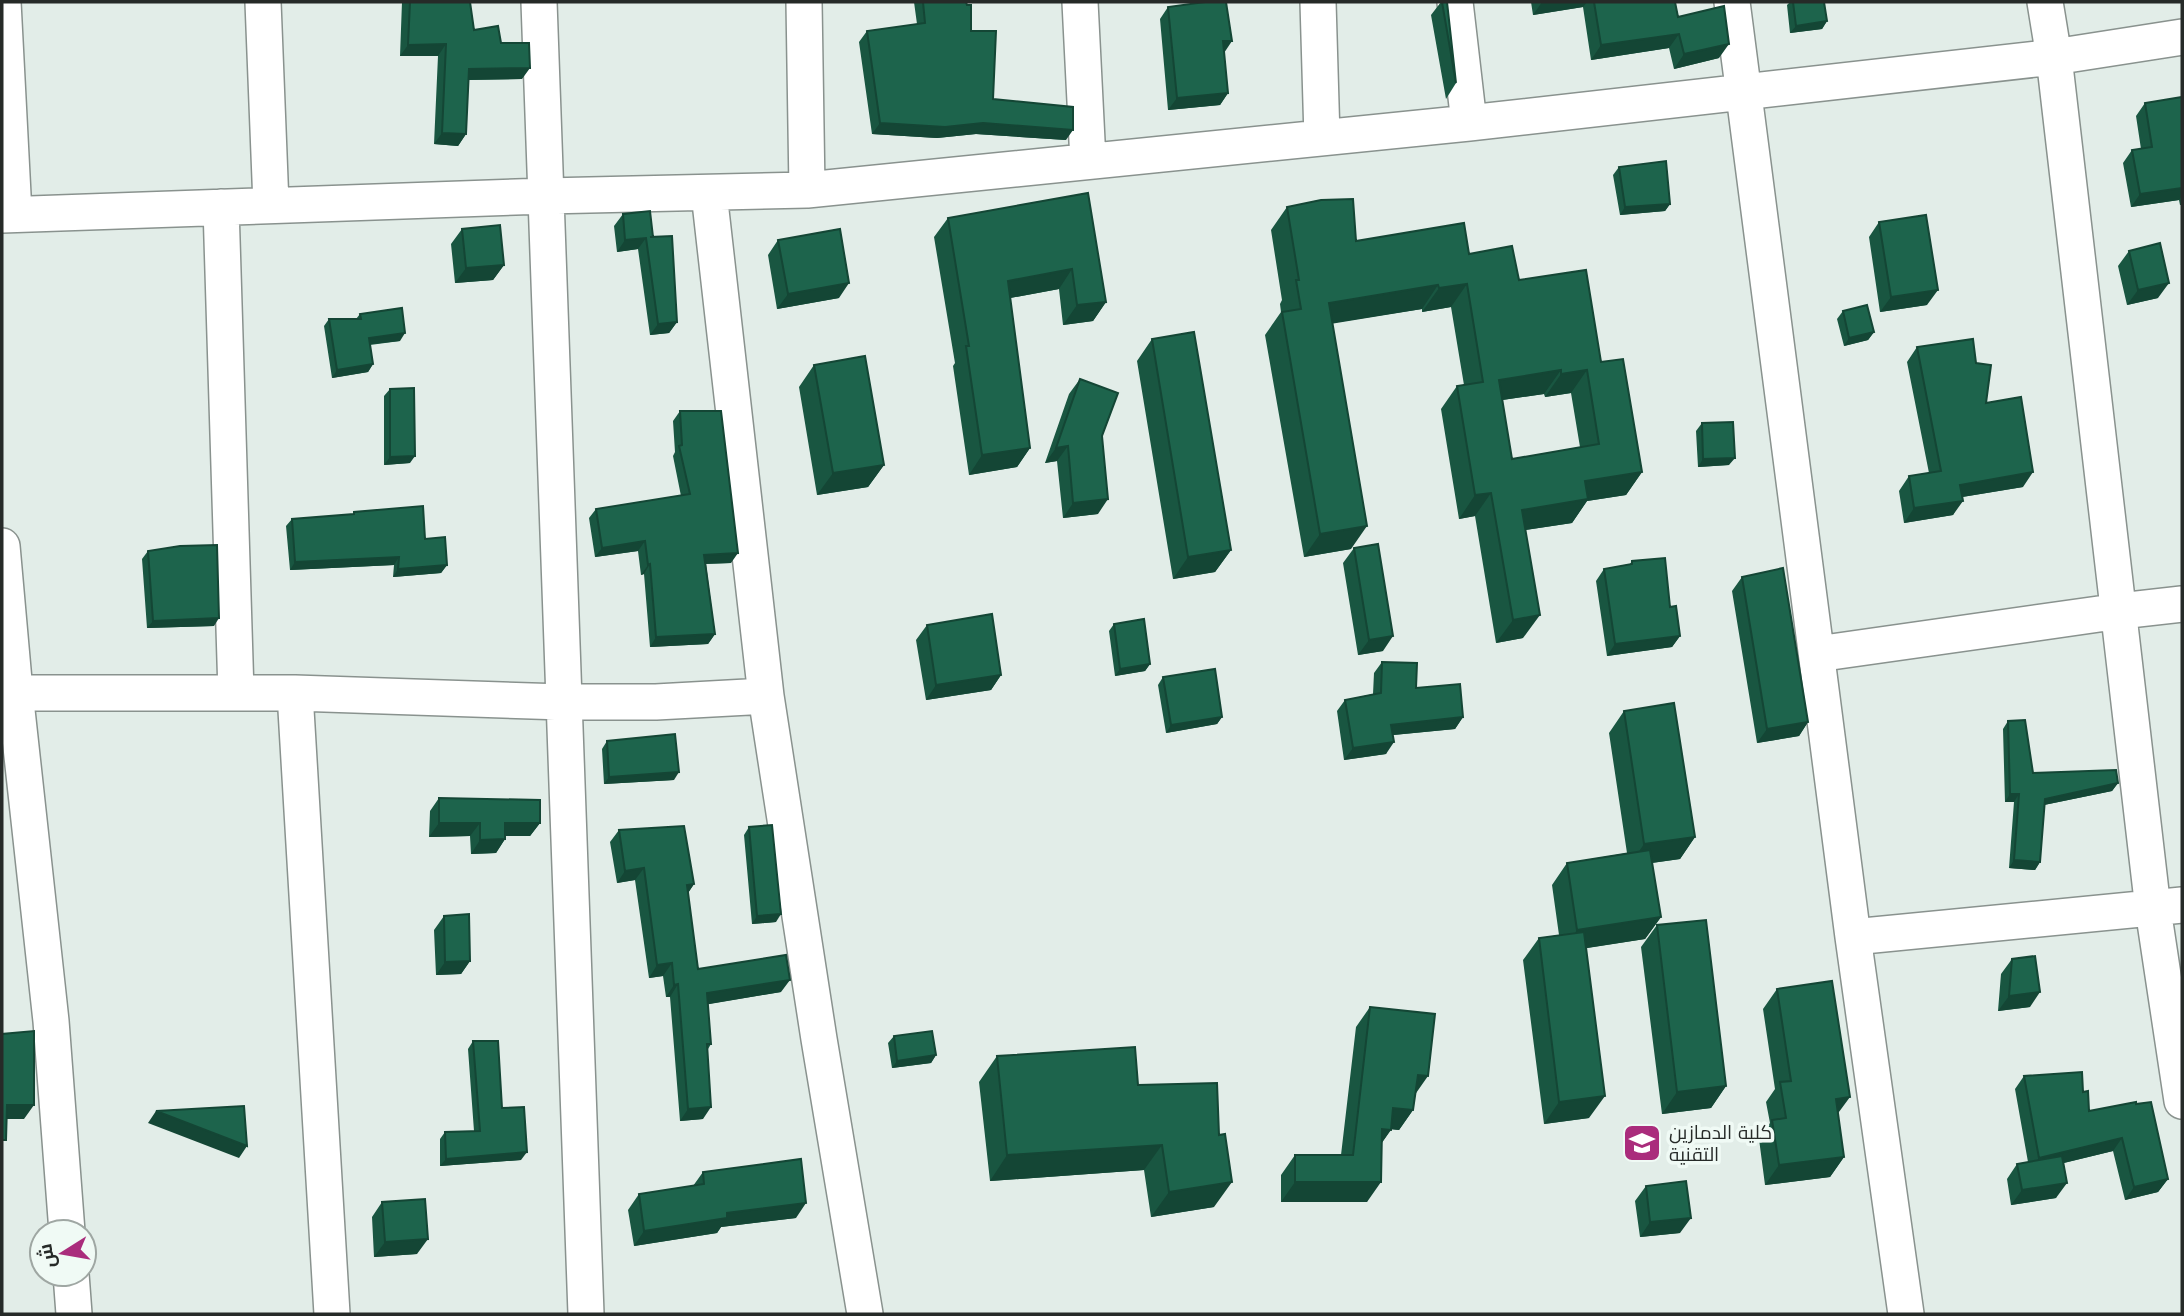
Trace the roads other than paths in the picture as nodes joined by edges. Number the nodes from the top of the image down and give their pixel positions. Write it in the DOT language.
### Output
graph roads {
  1 [pos="3,2"];
  2 [pos="263,2"];
  3 [pos="538,2"];
  4 [pos="804,2"];
  5 [pos="1080,2"];
  6 [pos="1318,2"];
  7 [pos="1455,2"];
  8 [pos="1731,2"];
  9 [pos="2045,2"];
  10 [pos="2182,37"];
  11 [pos="2054,57"];
  12 [pos="1743,92"];
  13 [pos="1469,123"];
  14 [pos="1322,138"];
  15 [pos="1088,161"];
  16 [pos="807,190"];
  17 [pos="709,193"];
  18 [pos="546,196"];
  19 [pos="271,205"];
  20 [pos="221,207"];
  21 [pos="8,215"];
  22 [pos="2,547"];
  23 [pos="2182,604"];
  24 [pos="2120,611"];
  25 [pos="1817,654"];
  26 [pos="8,692"];
  27 [pos="236,693"];
  28 [pos="295,693"];
  29 [pos="766,696"];
  30 [pos="563,702"];
  31 [pos="2168,907"];
  32 [pos="1853,937"];
  33 [pos="2182,1101"];
  34 [pos="66,1218"];
  35 [pos="72,1288"];
  36 [pos="74,1314"];
  37 [pos="332,1314"];
  38 [pos="586,1314"];
  39 [pos="865,1314"];
  40 [pos="1906,1314"];
  1 -- 21 [label="street"];
  2 -- 19 [label="street"];
  3 -- 18 [label="street"];
  4 -- 16 [label="street"];
  5 -- 15 [label="street"];
  6 -- 14 [label="street"];
  7 -- 13 [label="street"];
  8 -- 12 [label="street"];
  9 -- 11 [label="street"];
  10 -- 11 [label="street"];
  11 -- 12 [label="street"];
  11 -- 24 [label="street"];
  12 -- 13 [label="street"];
  12 -- 25 [label="street"];
  13 -- 14 [label="street"];
  14 -- 15 [label="street"];
  15 -- 16 [label="street"];
  16 -- 17 [label="street"];
  17 -- 18 [label="street"];
  17 -- 29 [label="street"];
  18 -- 19 [label="street"];
  18 -- 30 [label="street"];
  19 -- 20 [label="street"];
  20 -- 21 [label="street"];
  20 -- 27 [label="street"];
  22 -- 26 [label="street"];
  23 -- 24 [label="street"];
  24 -- 25 [label="street"];
  24 -- 31 [label="street"];
  25 -- 32 [label="street"];
  26 -- 27 [label="street"];
  26 -- 34 [label="street"];
  27 -- 28 [label="street"];
  28 -- 30 [label="street"];
  28 -- 37 [label="street"];
  29 -- 30 [label="street"];
  29 -- 39 [label="street"];
  30 -- 38 [label="street"];
  31 -- 32 [label="street"];
  31 -- 33 [label="street"];
  32 -- 40 [label="street"];
  35 -- 36 [label="street"];
}
